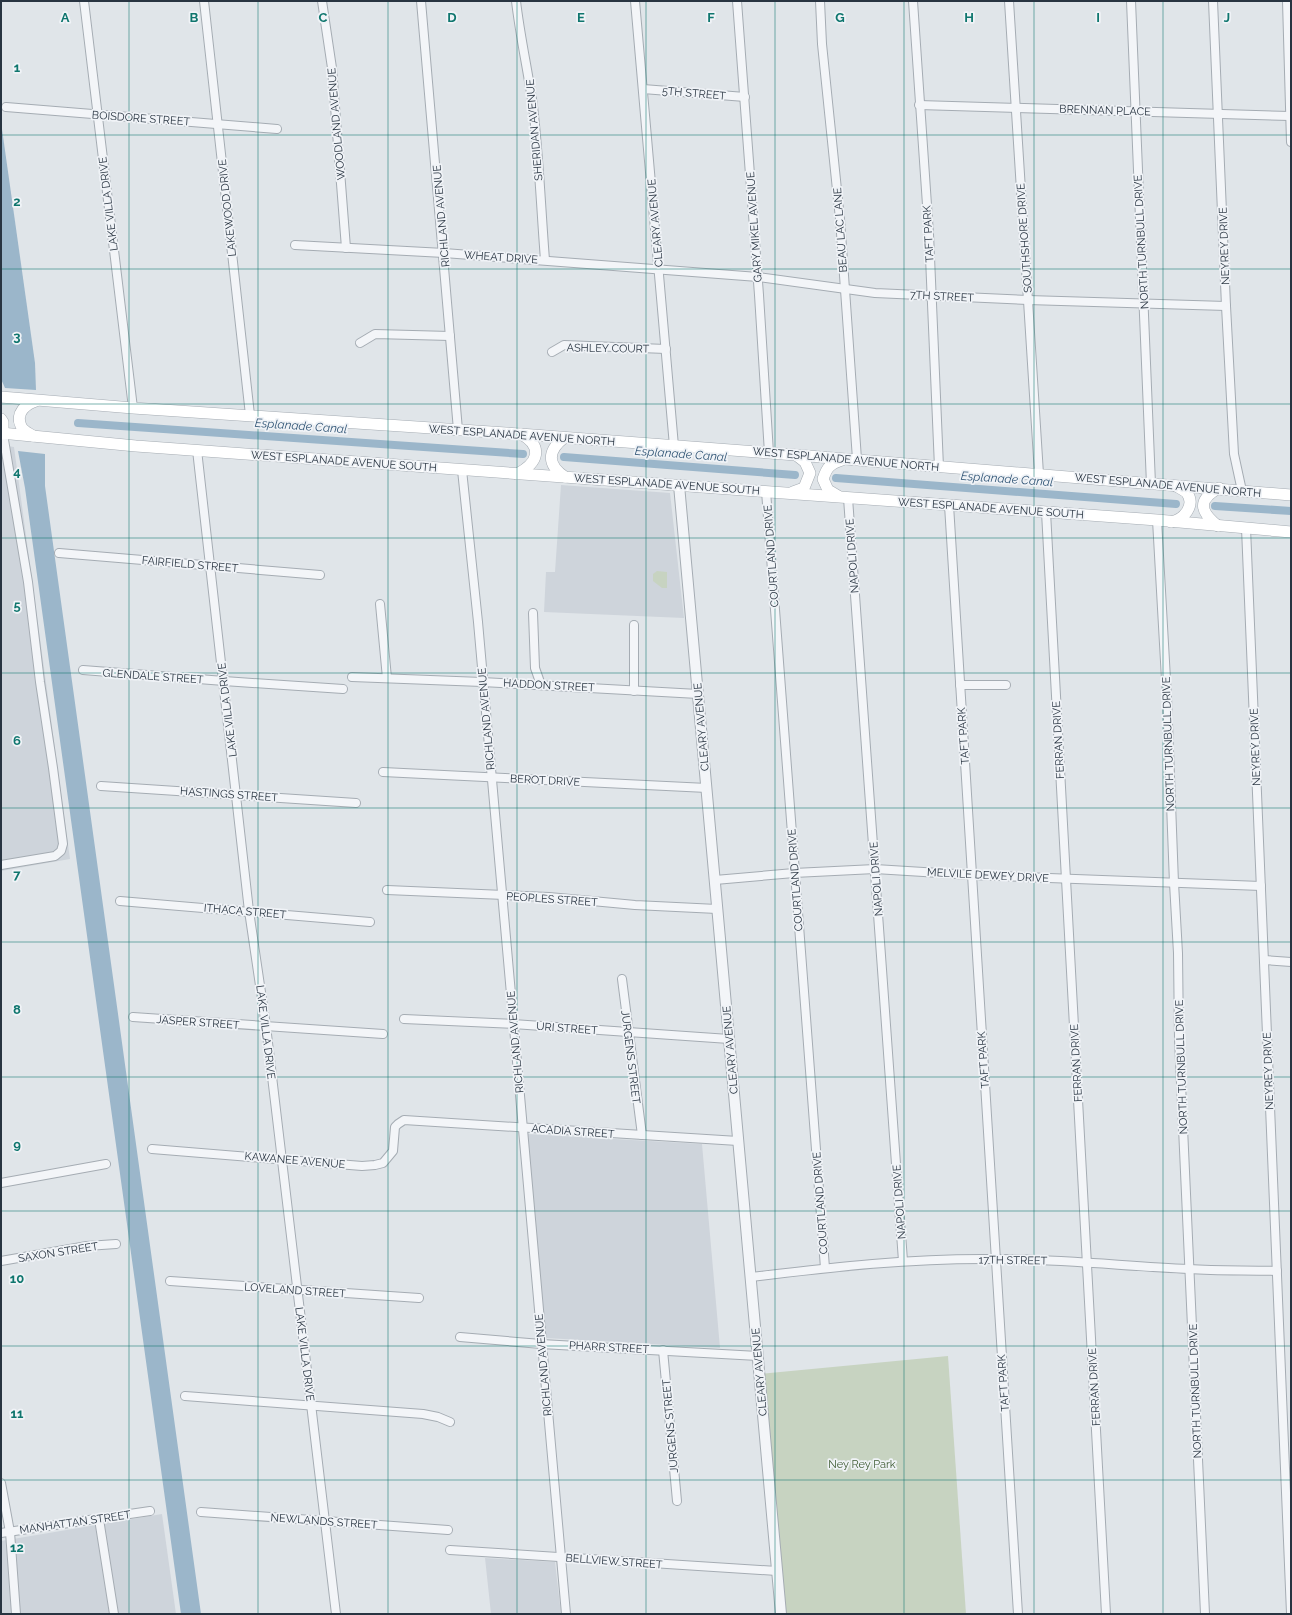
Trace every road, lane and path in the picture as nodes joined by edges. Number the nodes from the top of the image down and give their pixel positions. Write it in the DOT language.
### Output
graph roads {
  1 [pos="84,1"];
  2 [pos="204,1"];
  3 [pos="322,1"];
  4 [pos="421,1"];
  5 [pos="516,1"];
  6 [pos="635,1"];
  7 [pos="737,1"];
  8 [pos="820,1"];
  9 [pos="913,1"];
  10 [pos="1010,1"];
  11 [pos="1131,1"];
  12 [pos="1213,1"];
  13 [pos="1287,1"];
  14 [pos="643,89"];
  15 [pos="745,97"];
  16 [pos="919,105"];
  17 [pos="6,107"];
  18 [pos="1016,107"];
  19 [pos="1135,112"];
  20 [pos="1218,114"];
  21 [pos="98,115"];
  22 [pos="1290,116"];
  23 [pos="218,124"];
  24 [pos="277,129"];
  25 [pos="1291,142"];
  26 [pos="295,245"];
  27 [pos="346,248"];
  28 [pos="444,253"];
  29 [pos="545,260"];
  30 [pos="659,270"];
  31 [pos="758,277"];
  32 [pos="844,289"];
  33 [pos="931,296"];
  34 [pos="1028,300"];
  35 [pos="1144,304"];
  36 [pos="1226,306"];
  37 [pos="450,336"];
  38 [pos="360,343"];
  39 [pos="666,349"];
  40 [pos="552,352"];
  41 [pos="1,397"];
  42 [pos="41,400"];
  43 [pos="133,408"];
  44 [pos="250,415"];
  45 [pos="1,419"];
  46 [pos="458,430"];
  47 [pos="2,433"];
  48 [pos="520,434"];
  49 [pos="39,437"];
  50 [pos="564,438"];
  51 [pos="674,446"];
  52 [pos="197,450"];
  53 [pos="770,453"];
  54 [pos="796,455"];
  55 [pos="844,459"];
  56 [pos="857,459"];
  57 [pos="938,467"];
  58 [pos="462,470"];
  59 [pos="517,474"];
  60 [pos="1039,474"];
  61 [pos="565,477"];
  62 [pos="1151,484"];
  63 [pos="679,485"];
  64 [pos="1174,486"];
  65 [pos="1219,488"];
  66 [pos="1242,491"];
  67 [pos="766,492"];
  68 [pos="790,493"];
  69 [pos="1291,495"];
  70 [pos="844,497"];
  71 [pos="949,505"];
  72 [pos="1046,512"];
  73 [pos="1157,520"];
  74 [pos="1170,522"];
  75 [pos="1218,526"];
  76 [pos="1246,528"];
  77 [pos="1291,532"];
  78 [pos="59,553"];
  79 [pos="209,566"];
  80 [pos="320,575"];
  81 [pos="380,604"];
  82 [pos="533,613"];
  83 [pos="634,625"];
  84 [pos="83,670"];
  85 [pos="352,677"];
  86 [pos="387,678"];
  87 [pos="224,681"];
  88 [pos="482,682"];
  89 [pos="1006,684"];
  90 [pos="541,685"];
  91 [pos="960,685"];
  92 [pos="343,688"];
  93 [pos="634,690"];
  94 [pos="698,694"];
  95 [pos="383,772"];
  96 [pos="490,777"];
  97 [pos="101,786"];
  98 [pos="707,788"];
  99 [pos="237,795"];
  100 [pos="356,803"];
  101 [pos="1,866"];
  102 [pos="875,869"];
  103 [pos="794,874"];
  104 [pos="972,875"];
  105 [pos="1066,878"];
  106 [pos="715,880"];
  107 [pos="1174,882"];
  108 [pos="1261,886"];
  109 [pos="387,890"];
  110 [pos="502,895"];
  111 [pos="120,901"];
  112 [pos="718,908"];
  113 [pos="249,911"];
  114 [pos="370,922"];
  115 [pos="1264,960"];
  116 [pos="1291,962"];
  117 [pos="622,979"];
  118 [pos="133,1017"];
  119 [pos="404,1019"];
  120 [pos="513,1024"];
  121 [pos="266,1026"];
  122 [pos="628,1032"];
  123 [pos="383,1034"];
  124 [pos="729,1039"];
  125 [pos="408,1121"];
  126 [pos="522,1128"];
  127 [pos="642,1135"];
  128 [pos="738,1141"];
  129 [pos="152,1149"];
  130 [pos="281,1159"];
  131 [pos="106,1164"];
  132 [pos="1,1183"];
  133 [pos="116,1244"];
  134 [pos="996,1259"];
  135 [pos="903,1260"];
  136 [pos="1,1261"];
  137 [pos="1087,1262"];
  138 [pos="825,1268"];
  139 [pos="1190,1269"];
  140 [pos="1277,1271"];
  141 [pos="751,1277"];
  142 [pos="170,1281"];
  143 [pos="297,1290"];
  144 [pos="419,1298"];
  145 [pos="460,1337"];
  146 [pos="541,1344"];
  147 [pos="663,1350"];
  148 [pos="758,1356"];
  149 [pos="1282,1388"];
  150 [pos="1291,1389"];
  151 [pos="186,1396"];
  152 [pos="311,1406"];
  153 [pos="450,1422"];
  154 [pos="1,1483"];
  155 [pos="677,1501"];
  156 [pos="150,1511"];
  157 [pos="201,1512"];
  158 [pos="99,1519"];
  159 [pos="325,1521"];
  160 [pos="448,1530"];
  161 [pos="10,1532"];
  162 [pos="1,1533"];
  163 [pos="450,1550"];
  164 [pos="561,1557"];
  165 [pos="777,1571"];
  166 [pos="1291,1613"];
  167 [pos="16,1614"];
  168 [pos="114,1614"];
  169 [pos="336,1614"];
  170 [pos="566,1614"];
  171 [pos="781,1614"];
  172 [pos="1018,1614"];
  173 [pos="1106,1614"];
  174 [pos="1205,1614"];
  1 -- 21 [label="street, LAKE VILLA DRIVE"];
  2 -- 23 [label="street, LAKEWOOD DRIVE"];
  3 -- 27 [label="street, WOODLAND AVENUE"];
  4 -- 28 [label="street, RICHLAND AVENUE"];
  5 -- 29 [label="street, SHERIDAN AVENUE"];
  6 -- 14 [label="street, CLEARY AVENUE"];
  7 -- 15 [label="street, GARY MIKEL AVENUE"];
  8 -- 32 [label="street, BEAU LAC LANE"];
  9 -- 16 [label="street, TAFT PARK"];
  10 -- 18 [label="street, SOUTHSHORE DRIVE"];
  11 -- 19 [label="street, NORTH TURNBULL DRIVE"];
  12 -- 20 [label="street, NEYREY DRIVE"];
  13 -- 22 [label="street"];
  14 -- 15 [label="street, 5TH STREET"];
  14 -- 30 [label="street, CLEARY AVENUE"];
  15 -- 31 [label="street, GARY MIKEL AVENUE"];
  16 -- 18 [label="street, BRENNAN PLACE"];
  16 -- 33 [label="street, TAFT PARK"];
  17 -- 21 [label="street, BOISDORE STREET"];
  18 -- 19 [label="street, BRENNAN PLACE"];
  18 -- 34 [label="street, SOUTHSHORE DRIVE"];
  19 -- 20 [label="street, BRENNAN PLACE"];
  19 -- 35 [label="street, NORTH TURNBULL DRIVE"];
  20 -- 22 [label="street, BRENNAN PLACE"];
  20 -- 36 [label="street, NEYREY DRIVE"];
  21 -- 23 [label="street, BOISDORE STREET"];
  21 -- 43 [label="street, LAKE VILLA DRIVE"];
  22 -- 25 [label="street"];
  23 -- 24 [label="street, BOISDORE STREET"];
  23 -- 44 [label="street, LAKEWOOD DRIVE"];
  26 -- 27 [label="street, WHEAT DRIVE"];
  27 -- 28 [label="street, WHEAT DRIVE"];
  28 -- 29 [label="street, WHEAT DRIVE"];
  28 -- 37 [label="street, RICHLAND AVENUE"];
  29 -- 30 [label="street, WHEAT DRIVE"];
  30 -- 31 [label="street, 7TH STREET"];
  30 -- 39 [label="street, CLEARY AVENUE"];
  31 -- 32 [label="street, 7TH STREET"];
  31 -- 53 [label="street, GARY MIKEL AVENUE"];
  32 -- 33 [label="street, 7TH STREET"];
  32 -- 56 [label="street, BEAU LAC LANE"];
  33 -- 34 [label="street, 7TH STREET"];
  33 -- 57 [label="street, TAFT PARK"];
  34 -- 35 [label="street, 7TH STREET"];
  34 -- 60 [label="street, SOUTHSHORE DRIVE"];
  35 -- 36 [label="street, 7TH STREET"];
  35 -- 62 [label="street, NORTH TURNBULL DRIVE"];
  36 -- 66 [label="street, NEYREY DRIVE"];
  37 -- 38 [label="street"];
  37 -- 46 [label="street, RICHLAND AVENUE"];
  39 -- 40 [label="street, ASHLEY COURT"];
  39 -- 51 [label="street, CLEARY AVENUE"];
  41 -- 42 [label="main road, WEST ESPLANADE AVENUE NORTH"];
  42 -- 43 [label="main road, WEST ESPLANADE AVENUE NORTH"];
  42 -- 49 [label="main road"];
  43 -- 44 [label="main road, WEST ESPLANADE AVENUE NORTH"];
  44 -- 46 [label="main road, WEST ESPLANADE AVENUE NORTH"];
  45 -- 47 [label="main road"];
  46 -- 48 [label="main road, WEST ESPLANADE AVENUE NORTH"];
  47 -- 49 [label="main road, WEST ESPLANADE AVENUE SOUTH"];
  47 -- 101 [label="street"];
  48 -- 50 [label="main road, WEST ESPLANADE AVENUE NORTH"];
  48 -- 59 [label="main road"];
  49 -- 52 [label="main road, WEST ESPLANADE AVENUE SOUTH"];
  50 -- 51 [label="main road, WEST ESPLANADE AVENUE NORTH"];
  50 -- 61 [label="main road"];
  51 -- 53 [label="main road, WEST ESPLANADE AVENUE NORTH"];
  52 -- 58 [label="main road, WEST ESPLANADE AVENUE SOUTH"];
  52 -- 79 [label="street, LAKE VILLA DRIVE"];
  53 -- 54 [label="main road, WEST ESPLANADE AVENUE NORTH"];
  54 -- 55 [label="main road, WEST ESPLANADE AVENUE NORTH"];
  54 -- 68 [label="main road"];
  55 -- 56 [label="main road, WEST ESPLANADE AVENUE NORTH"];
  55 -- 70 [label="main road"];
  56 -- 57 [label="main road, WEST ESPLANADE AVENUE NORTH"];
  57 -- 60 [label="main road, WEST ESPLANADE AVENUE NORTH"];
  58 -- 59 [label="main road, WEST ESPLANADE AVENUE SOUTH"];
  58 -- 88 [label="street, RICHLAND AVENUE"];
  59 -- 61 [label="main road, WEST ESPLANADE AVENUE SOUTH"];
  60 -- 62 [label="main road, WEST ESPLANADE AVENUE NORTH"];
  61 -- 63 [label="main road, WEST ESPLANADE AVENUE SOUTH"];
  62 -- 64 [label="main road, WEST ESPLANADE AVENUE NORTH"];
  63 -- 67 [label="main road, WEST ESPLANADE AVENUE SOUTH"];
  63 -- 94 [label="street, CLEARY AVENUE"];
  64 -- 65 [label="main road, WEST ESPLANADE AVENUE NORTH"];
  64 -- 74 [label="main road"];
  65 -- 66 [label="main road, WEST ESPLANADE AVENUE NORTH"];
  65 -- 75 [label="main road"];
  66 -- 69 [label="main road, WEST ESPLANADE AVENUE NORTH"];
  67 -- 68 [label="main road, WEST ESPLANADE AVENUE SOUTH"];
  67 -- 103 [label="street, COURTLAND DRIVE"];
  68 -- 70 [label="main road, WEST ESPLANADE AVENUE SOUTH"];
  70 -- 71 [label="main road, WEST ESPLANADE AVENUE SOUTH"];
  70 -- 102 [label="street, NAPOLI DRIVE"];
  71 -- 72 [label="main road, WEST ESPLANADE AVENUE SOUTH"];
  71 -- 91 [label="street, TAFT PARK"];
  72 -- 73 [label="main road, WEST ESPLANADE AVENUE SOUTH"];
  72 -- 105 [label="street, FERRAN DRIVE"];
  73 -- 74 [label="main road, WEST ESPLANADE AVENUE SOUTH"];
  73 -- 107 [label="street, NORTH TURNBULL DRIVE"];
  74 -- 75 [label="main road, WEST ESPLANADE AVENUE SOUTH"];
  75 -- 76 [label="main road, WEST ESPLANADE AVENUE SOUTH"];
  76 -- 77 [label="main road, WEST ESPLANADE AVENUE SOUTH"];
  76 -- 108 [label="street, NEYREY DRIVE"];
  78 -- 79 [label="street, FAIRFIELD STREET"];
  79 -- 80 [label="street, FAIRFIELD STREET"];
  79 -- 87 [label="street, LAKE VILLA DRIVE"];
  81 -- 86 [label="street"];
  82 -- 90 [label="street"];
  83 -- 93 [label="street"];
  84 -- 87 [label="street, GLENDALE STREET"];
  85 -- 86 [label="street, HADDON STREET"];
  86 -- 88 [label="street, HADDON STREET"];
  87 -- 92 [label="street, GLENDALE STREET"];
  87 -- 99 [label="street, LAKE VILLA DRIVE"];
  88 -- 90 [label="street, HADDON STREET"];
  88 -- 96 [label="street, RICHLAND AVENUE"];
  89 -- 91 [label="street"];
  90 -- 93 [label="street, HADDON STREET"];
  91 -- 104 [label="street, TAFT PARK"];
  93 -- 94 [label="street, HADDON STREET"];
  94 -- 98 [label="street, CLEARY AVENUE"];
  95 -- 96 [label="street, BEROT DRIVE"];
  96 -- 98 [label="street, BEROT DRIVE"];
  96 -- 110 [label="street, RICHLAND AVENUE"];
  97 -- 99 [label="street, HASTINGS STREET"];
  98 -- 106 [label="street, CLEARY AVENUE"];
  99 -- 100 [label="street, HASTINGS STREET"];
  99 -- 113 [label="street, LAKE VILLA DRIVE"];
  102 -- 103 [label="street, MELVILE DEWEY DRIVE"];
  102 -- 104 [label="street, MELVILE DEWEY DRIVE"];
  102 -- 135 [label="street, NAPOLI DRIVE"];
  103 -- 106 [label="street, MELVILE DEWEY DRIVE"];
  103 -- 138 [label="street, COURTLAND DRIVE"];
  104 -- 105 [label="street, MELVILE DEWEY DRIVE"];
  104 -- 134 [label="street, TAFT PARK"];
  105 -- 107 [label="street, MELVILE DEWEY DRIVE"];
  105 -- 137 [label="street, FERRAN DRIVE"];
  106 -- 112 [label="street, CLEARY AVENUE"];
  107 -- 108 [label="street, MELVILE DEWEY DRIVE"];
  107 -- 139 [label="street, NORTH TURNBULL DRIVE"];
  108 -- 115 [label="street, NEYREY DRIVE"];
  109 -- 110 [label="street, PEOPLES STREET"];
  110 -- 112 [label="street, PEOPLES STREET"];
  110 -- 120 [label="street, RICHLAND AVENUE"];
  111 -- 113 [label="street, ITHACA STREET"];
  112 -- 124 [label="street, CLEARY AVENUE"];
  113 -- 114 [label="street, ITHACA STREET"];
  113 -- 121 [label="street, LAKE VILLA DRIVE"];
  115 -- 116 [label="street"];
  115 -- 140 [label="street, NEYREY DRIVE"];
  117 -- 122 [label="street, JURGENS STREET"];
  118 -- 121 [label="street, JASPER STREET"];
  119 -- 120 [label="street, URI STREET"];
  120 -- 122 [label="street, URI STREET"];
  120 -- 126 [label="street, RICHLAND AVENUE"];
  121 -- 123 [label="street, JASPER STREET"];
  121 -- 130 [label="street, LAKE VILLA DRIVE"];
  122 -- 124 [label="street, URI STREET"];
  122 -- 127 [label="street, JURGENS STREET"];
  124 -- 128 [label="street, CLEARY AVENUE"];
  125 -- 126 [label="street, ACADIA STREET"];
  125 -- 130 [label="street, KAWANEE AVENUE"];
  126 -- 127 [label="street, ACADIA STREET"];
  126 -- 146 [label="street, RICHLAND AVENUE"];
  127 -- 128 [label="street, ACADIA STREET"];
  128 -- 141 [label="street, CLEARY AVENUE"];
  129 -- 130 [label="street, KAWANEE AVENUE"];
  130 -- 143 [label="street, LAKE VILLA DRIVE"];
  131 -- 132 [label="street"];
  133 -- 136 [label="street, SAXON STREET"];
  134 -- 135 [label="street, 17TH STREET"];
  134 -- 137 [label="street, 17TH STREET"];
  134 -- 172 [label="street, TAFT PARK"];
  135 -- 138 [label="street, 17TH STREET"];
  137 -- 139 [label="street, 17TH STREET"];
  137 -- 173 [label="street, FERRAN DRIVE"];
  138 -- 141 [label="street, 17TH STREET"];
  139 -- 140 [label="street, 17TH STREET"];
  139 -- 174 [label="street, NORTH TURNBULL DRIVE"];
  140 -- 149 [label="street, NEYREY DRIVE"];
  141 -- 148 [label="street, CLEARY AVENUE"];
  142 -- 143 [label="street, LOVELAND STREET"];
  143 -- 144 [label="street, LOVELAND STREET"];
  143 -- 152 [label="street, LAKE VILLA DRIVE"];
  145 -- 146 [label="street, PHARR STREET"];
  146 -- 147 [label="street, PHARR STREET"];
  146 -- 164 [label="street, RICHLAND AVENUE"];
  147 -- 148 [label="street, PHARR STREET"];
  147 -- 155 [label="street, JURGENS STREET"];
  148 -- 165 [label="street, CLEARY AVENUE"];
  149 -- 150 [label="street"];
  149 -- 166 [label="street, NEYREY DRIVE"];
  151 -- 152 [label="street"];
  152 -- 153 [label="street"];
  152 -- 159 [label="street, LAKE VILLA DRIVE"];
  154 -- 161 [label="street"];
  156 -- 158 [label="street, MANHATTAN STREET"];
  157 -- 159 [label="street, NEWLANDS STREET"];
  158 -- 161 [label="street, MANHATTAN STREET"];
  158 -- 168 [label="street"];
  159 -- 160 [label="street, NEWLANDS STREET"];
  159 -- 169 [label="street, LAKE VILLA DRIVE"];
  161 -- 162 [label="street, MANHATTAN STREET"];
  161 -- 167 [label="street"];
  163 -- 164 [label="street, BELLVIEW STREET"];
  164 -- 165 [label="street, BELLVIEW STREET"];
  164 -- 170 [label="street, RICHLAND AVENUE"];
  165 -- 171 [label="street, CLEARY AVENUE"];
}
